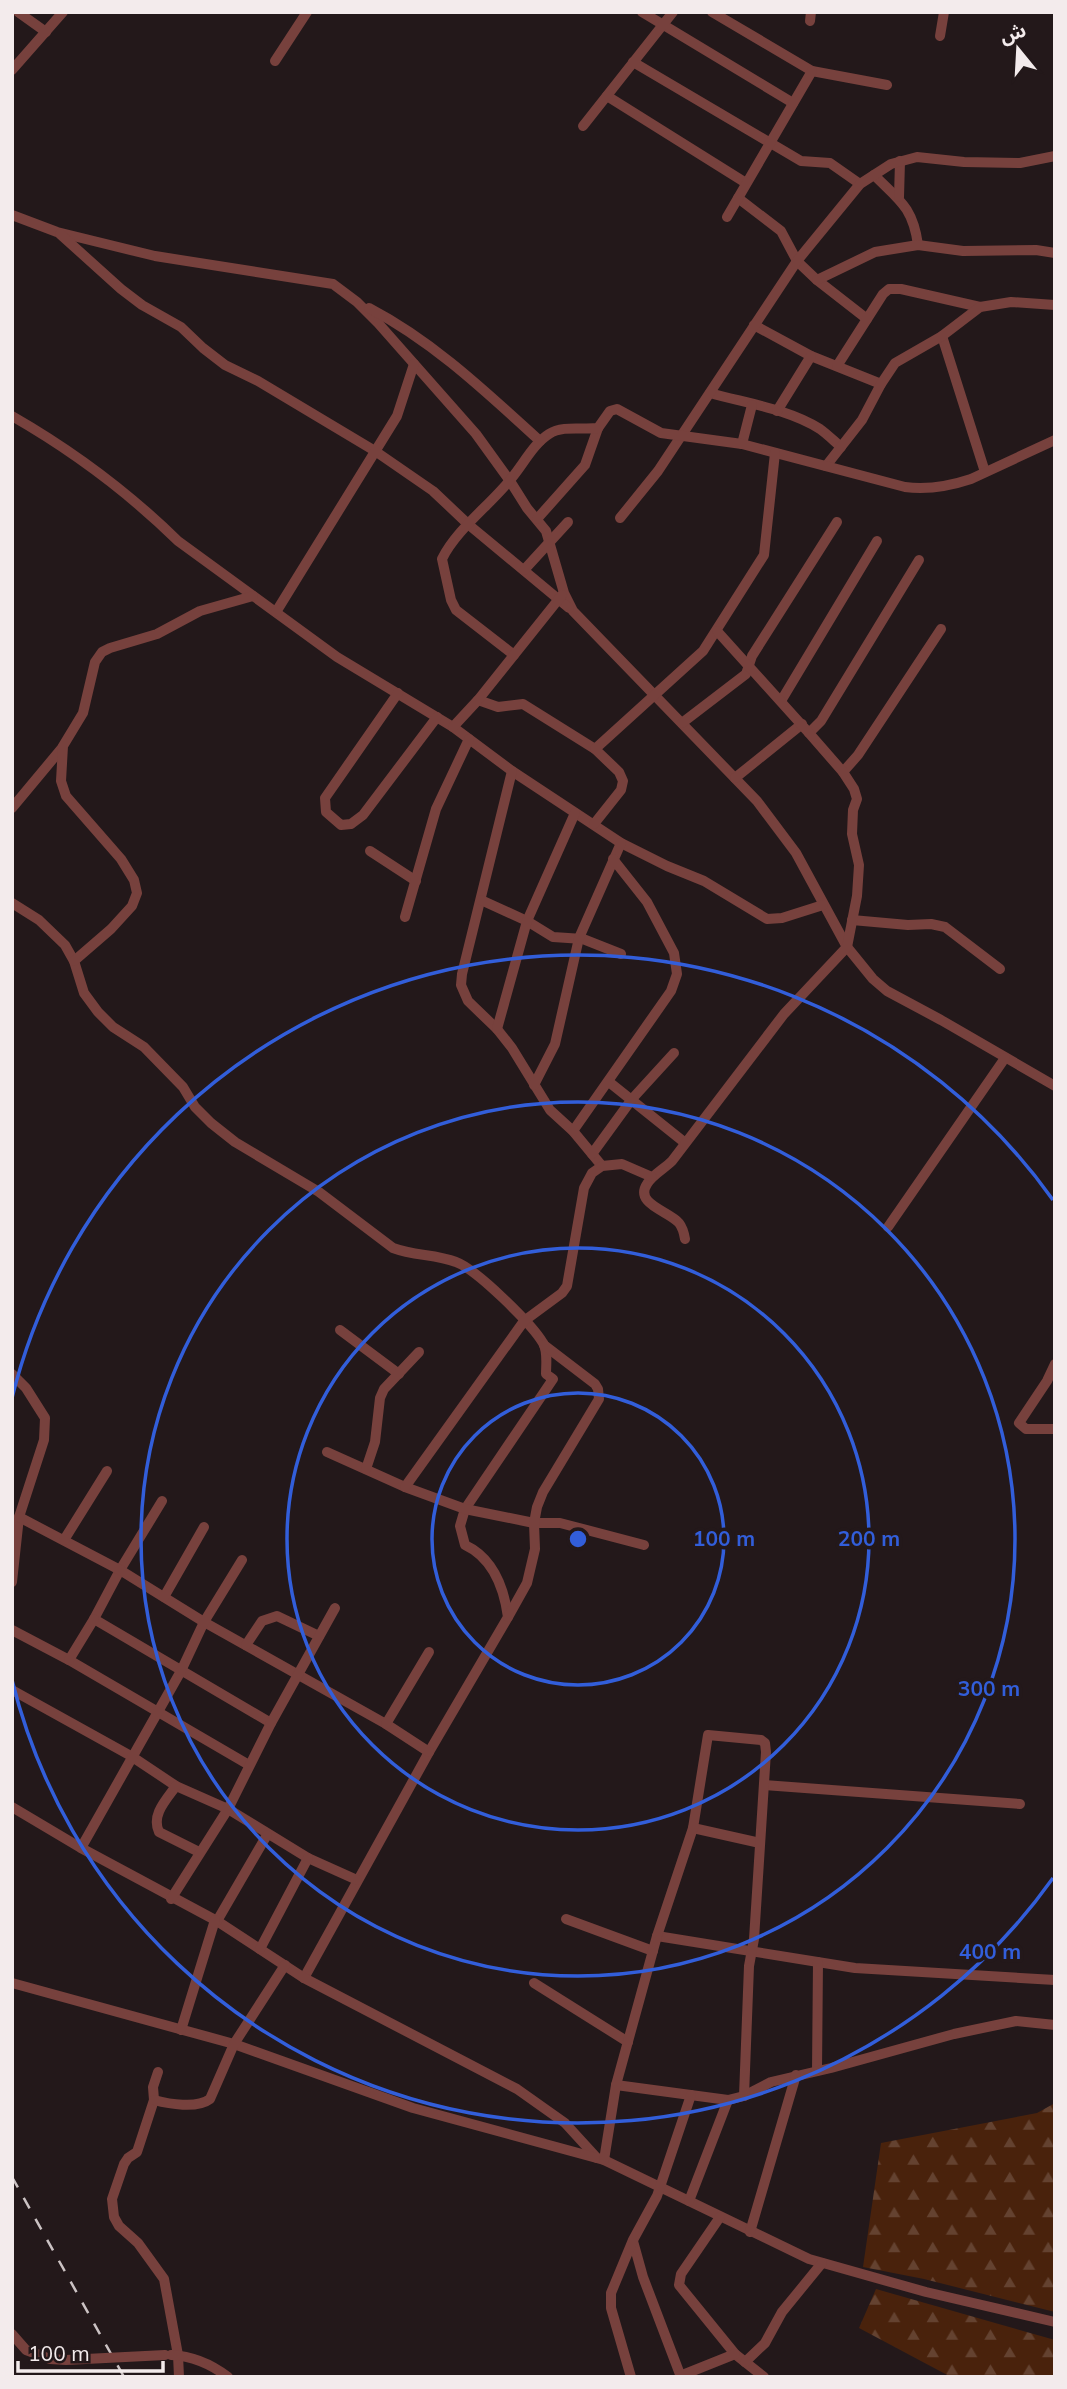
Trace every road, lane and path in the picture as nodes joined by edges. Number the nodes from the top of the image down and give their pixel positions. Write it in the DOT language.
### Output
graph roads {
  1 [pos="18,12"];
  2 [pos="63,12"];
  3 [pos="642,12"];
  4 [pos="673,12"];
  5 [pos="712,12"];
  6 [pos="944,12"];
  7 [pos="306,13"];
  8 [pos="664,24"];
  9 [pos="46,32"];
  10 [pos="940,36"];
  11 [pos="275,61"];
  12 [pos="634,62"];
  13 [pos="12,70"];
  14 [pos="812,71"];
  15 [pos="887,85"];
  16 [pos="607,96"];
  17 [pos="793,103"];
  18 [pos="583,126"];
  19 [pos="769,143"];
  20 [pos="1055,156"];
  21 [pos="900,161"];
  22 [pos="874,175"];
  23 [pos="746,183"];
  24 [pos="860,184"];
  25 [pos="899,197"];
  26 [pos="738,198"];
  27 [pos="12,215"];
  28 [pos="727,217"];
  29 [pos="57,232"];
  30 [pos="918,245"];
  31 [pos="1055,253"];
  32 [pos="797,261"];
  33 [pos="817,280"];
  34 [pos="357,302"];
  35 [pos="1055,305"];
  36 [pos="980,307"];
  37 [pos="867,319"];
  38 [pos="754,325"];
  39 [pos="942,337"];
  40 [pos="811,356"];
  41 [pos="414,364"];
  42 [pos="837,366"];
  43 [pos="881,384"];
  44 [pos="710,393"];
  45 [pos="752,405"];
  46 [pos="776,411"];
  47 [pos="12,416"];
  48 [pos="598,428"];
  49 [pos="680,436"];
  50 [pos="1055,440"];
  51 [pos="540,441"];
  52 [pos="742,444"];
  53 [pos="841,447"];
  54 [pos="375,451"];
  55 [pos="775,453"];
  56 [pos="825,466"];
  57 [pos="985,472"];
  58 [pos="510,481"];
  59 [pos="620,518"];
  60 [pos="537,519"];
  61 [pos="837,522"];
  62 [pos="568,523"];
  63 [pos="469,525"];
  64 [pos="877,541"];
  65 [pos="551,542"];
  66 [pos="919,561"];
  67 [pos="524,570"];
  68 [pos="253,596"];
  69 [pos="561,596"];
  70 [pos="276,612"];
  71 [pos="941,629"];
  72 [pos="718,631"];
  73 [pos="514,655"];
  74 [pos="749,665"];
  75 [pos="398,692"];
  76 [pos="654,694"];
  77 [pos="478,699"];
  78 [pos="781,701"];
  79 [pos="437,717"];
  80 [pos="681,723"];
  81 [pos="453,727"];
  82 [pos="806,729"];
  83 [pos="469,739"];
  84 [pos="63,746"];
  85 [pos="595,749"];
  86 [pos="512,771"];
  87 [pos="843,772"];
  88 [pos="735,778"];
  89 [pos="12,808"];
  90 [pos="575,813"];
  91 [pos="594,824"];
  92 [pos="621,843"];
  93 [pos="370,851"];
  94 [pos="613,859"];
  95 [pos="416,881"];
  96 [pos="481,900"];
  97 [pos="12,904"];
  98 [pos="823,905"];
  99 [pos="405,917"];
  100 [pos="852,920"];
  101 [pos="527,921"];
  102 [pos="579,938"];
  103 [pos="847,947"];
  104 [pos="621,954"];
  105 [pos="74,961"];
  106 [pos="1000,969"];
  107 [pos="497,1029"];
  108 [pos="674,1053"];
  109 [pos="1005,1058"];
  110 [pos="609,1082"];
  111 [pos="534,1085"];
  112 [pos="1055,1086"];
  113 [pos="632,1099"];
  114 [pos="573,1131"];
  115 [pos="684,1142"];
  116 [pos="592,1154"];
  117 [pos="602,1166"];
  118 [pos="652,1177"];
  119 [pos="888,1227"];
  120 [pos="685,1239"];
  121 [pos="524,1321"];
  122 [pos="340,1330"];
  123 [pos="544,1345"];
  124 [pos="419,1352"];
  125 [pos="1055,1364"];
  126 [pos="12,1374"];
  127 [pos="400,1374"];
  128 [pos="1055,1429"];
  129 [pos="327,1452"];
  130 [pos="366,1469"];
  131 [pos="107,1471"];
  132 [pos="405,1487"];
  133 [pos="162,1501"];
  134 [pos="465,1509"];
  135 [pos="19,1517"];
  136 [pos="534,1523"];
  137 [pos="204,1527"];
  138 [pos="64,1540"];
  139 [pos="645,1545"];
  140 [pos="242,1560"];
  141 [pos="120,1570"];
  142 [pos="12,1582"];
  143 [pos="164,1597"];
  144 [pos="334,1608"];
  145 [pos="508,1617"];
  146 [pos="94,1619"];
  147 [pos="204,1622"];
  148 [pos="12,1630"];
  149 [pos="319,1636"];
  150 [pos="246,1645"];
  151 [pos="429,1652"];
  152 [pos="69,1660"];
  153 [pos="181,1671"];
  154 [pos="297,1676"];
  155 [pos="12,1690"];
  156 [pos="158,1714"];
  157 [pos="271,1723"];
  158 [pos="386,1724"];
  159 [pos="429,1752"];
  160 [pos="131,1756"];
  161 [pos="248,1765"];
  162 [pos="764,1785"];
  163 [pos="176,1786"];
  164 [pos="1020,1804"];
  165 [pos="12,1807"];
  166 [pos="228,1809"];
  167 [pos="694,1828"];
  168 [pos="267,1835"];
  169 [pos="760,1843"];
  170 [pos="81,1848"];
  171 [pos="199,1852"];
  172 [pos="308,1858"];
  173 [pos="357,1880"];
  174 [pos="171,1899"];
  175 [pos="566,1919"];
  176 [pos="216,1921"];
  177 [pos="657,1936"];
  178 [pos="260,1949"];
  179 [pos="653,1951"];
  180 [pos="752,1951"];
  181 [pos="818,1962"];
  182 [pos="285,1965"];
  183 [pos="304,1978"];
  184 [pos="1055,1980"];
  185 [pos="12,1983"];
  186 [pos="534,1983"];
  187 [pos="1055,2025"];
  188 [pos="181,2029"];
  189 [pos="628,2042"];
  190 [pos="234,2044"];
  191 [pos="817,2071"];
  192 [pos="158,2072"];
  193 [pos="796,2075"];
  194 [pos="616,2085"];
  195 [pos="691,2095"];
  196 [pos="744,2096"];
  197 [pos="154,2100"];
  198 [pos="728,2100"];
  199 [pos="601,2159"];
  200 [pos="660,2187"];
  201 [pos="689,2201"];
  202 [pos="720,2217"];
  203 [pos="750,2232"];
  204 [pos="633,2240"];
  205 [pos="822,2263"];
  206 [pos="1055,2322"];
  207 [pos="12,2334"];
  208 [pos="735,2354"];
  209 [pos="178,2355"];
  210 [pos="745,2362"];
  211 [pos="681,2376"];
  212 [pos="179,2377"];
  213 [pos="228,2377"];
  214 [pos="631,2377"];
  215 [pos="764,2377"];
  1 -- 9 [label="street"];
  2 -- 9 [label="street"];
  3 -- 8 [label="street"];
  4 -- 8 [label="street"];
  5 -- 14 [label="street"];
  6 -- 10 [label="street"];
  7 -- 11 [label="street"];
  8 -- 12 [label="street"];
  8 -- 17 [label="street"];
  9 -- 13 [label="street"];
  12 -- 16 [label="street"];
  12 -- 19 [label="street"];
  14 -- 15 [label="street"];
  14 -- 17 [label="street"];
  16 -- 18 [label="street"];
  16 -- 23 [label="street"];
  17 -- 19 [label="street"];
  19 -- 23 [label="street"];
  19 -- 24 [label="street"];
  20 -- 21 [label="street"];
  21 -- 22 [label="street"];
  21 -- 25 [label="street"];
  22 -- 24 [label="street"];
  22 -- 25 [label="street"];
  23 -- 26 [label="street"];
  24 -- 32 [label="street"];
  25 -- 30 [label="street"];
  26 -- 28 [label="street"];
  26 -- 32 [label="street"];
  27 -- 29 [label="street"];
  29 -- 34 [label="street"];
  29 -- 54 [label="street"];
  30 -- 31 [label="street"];
  30 -- 33 [label="street"];
  32 -- 33 [label="street"];
  32 -- 38 [label="street"];
  33 -- 37 [label="street"];
  34 -- 41 [label="street"];
  34 -- 51 [label="street"];
  35 -- 36 [label="street"];
  36 -- 37 [label="street"];
  36 -- 39 [label="street"];
  37 -- 42 [label="street"];
  38 -- 40 [label="street"];
  38 -- 44 [label="street"];
  39 -- 43 [label="street"];
  39 -- 57 [label="street"];
  40 -- 42 [label="street"];
  40 -- 46 [label="street"];
  41 -- 54 [label="street"];
  41 -- 58 [label="street"];
  42 -- 43 [label="street"];
  43 -- 53 [label="street"];
  44 -- 45 [label="street"];
  44 -- 49 [label="street"];
  45 -- 46 [label="street"];
  45 -- 52 [label="street"];
  46 -- 53 [label="street"];
  47 -- 68 [label="street"];
  48 -- 49 [label="street"];
  48 -- 51 [label="street"];
  48 -- 60 [label="street"];
  49 -- 52 [label="street"];
  49 -- 59 [label="street"];
  50 -- 57 [label="street"];
  51 -- 58 [label="street"];
  52 -- 55 [label="street"];
  53 -- 56 [label="street"];
  54 -- 63 [label="street"];
  54 -- 70 [label="street"];
  55 -- 56 [label="street"];
  55 -- 72 [label="street"];
  56 -- 57 [label="street"];
  58 -- 60 [label="street"];
  58 -- 63 [label="street"];
  60 -- 65 [label="street"];
  61 -- 74 [label="street"];
  62 -- 65 [label="street"];
  63 -- 67 [label="street"];
  63 -- 73 [label="street"];
  64 -- 78 [label="street"];
  65 -- 67 [label="street"];
  65 -- 69 [label="street"];
  66 -- 82 [label="street"];
  67 -- 69 [label="street"];
  68 -- 70 [label="street"];
  68 -- 84 [label="street"];
  69 -- 73 [label="street"];
  69 -- 76 [label="street"];
  70 -- 75 [label="street"];
  71 -- 87 [label="street"];
  72 -- 74 [label="street"];
  72 -- 76 [label="street"];
  73 -- 77 [label="street"];
  74 -- 78 [label="street"];
  74 -- 80 [label="street"];
  75 -- 79 [label="street"];
  75 -- 79 [label="street"];
  76 -- 80 [label="street"];
  76 -- 85 [label="street"];
  77 -- 81 [label="street"];
  77 -- 85 [label="street"];
  78 -- 82 [label="street"];
  79 -- 81 [label="street"];
  80 -- 88 [label="street"];
  81 -- 83 [label="street"];
  82 -- 87 [label="street"];
  82 -- 88 [label="street"];
  83 -- 86 [label="street"];
  83 -- 95 [label="street"];
  84 -- 89 [label="street"];
  84 -- 105 [label="street"];
  85 -- 91 [label="street"];
  86 -- 90 [label="street"];
  86 -- 96 [label="street"];
  87 -- 100 [label="street"];
  88 -- 98 [label="street"];
  90 -- 91 [label="street"];
  90 -- 101 [label="street"];
  91 -- 92 [label="street"];
  92 -- 94 [label="street"];
  92 -- 98 [label="street"];
  93 -- 95 [label="street"];
  94 -- 102 [label="street"];
  94 -- 110 [label="street"];
  95 -- 99 [label="street"];
  96 -- 101 [label="street"];
  96 -- 107 [label="street"];
  97 -- 105 [label="street"];
  98 -- 103 [label="street"];
  100 -- 103 [label="street"];
  100 -- 106 [label="street"];
  101 -- 102 [label="street"];
  101 -- 107 [label="street"];
  102 -- 104 [label="street"];
  102 -- 111 [label="street"];
  103 -- 109 [label="street"];
  103 -- 115 [label="street"];
  105 -- 121 [label="street"];
  107 -- 111 [label="street"];
  108 -- 113 [label="street"];
  109 -- 112 [label="street"];
  109 -- 119 [label="street"];
  110 -- 113 [label="street"];
  110 -- 114 [label="street"];
  111 -- 114 [label="street"];
  113 -- 115 [label="street"];
  113 -- 116 [label="street"];
  114 -- 116 [label="street"];
  115 -- 118 [label="street"];
  116 -- 117 [label="street"];
  117 -- 118 [label="street"];
  117 -- 121 [label="street"];
  118 -- 120 [label="street"];
  121 -- 123 [label="street"];
  121 -- 132 [label="street"];
  122 -- 127 [label="street"];
  123 -- 134 [label="street"];
  123 -- 136 [label="street"];
  124 -- 127 [label="street"];
  125 -- 128 [label="street"];
  126 -- 135 [label="street"];
  127 -- 130 [label="street"];
  129 -- 130 [label="street"];
  130 -- 132 [label="street"];
  131 -- 138 [label="street"];
  132 -- 134 [label="street"];
  133 -- 141 [label="street"];
  134 -- 136 [label="street"];
  134 -- 145 [label="street"];
  135 -- 138 [label="street"];
  135 -- 142 [label="street"];
  136 -- 139 [label="street"];
  136 -- 145 [label="street"];
  137 -- 143 [label="street"];
  138 -- 141 [label="street"];
  140 -- 147 [label="street"];
  141 -- 143 [label="street"];
  141 -- 146 [label="street"];
  143 -- 147 [label="street"];
  144 -- 149 [label="street"];
  145 -- 159 [label="street"];
  146 -- 152 [label="street"];
  146 -- 153 [label="street"];
  147 -- 150 [label="street"];
  147 -- 153 [label="street"];
  148 -- 152 [label="street"];
  149 -- 150 [label="street"];
  149 -- 154 [label="street"];
  150 -- 154 [label="street"];
  151 -- 158 [label="street"];
  152 -- 156 [label="street"];
  153 -- 156 [label="street"];
  153 -- 157 [label="street"];
  154 -- 157 [label="street"];
  154 -- 158 [label="street"];
  155 -- 160 [label="street"];
  156 -- 160 [label="street"];
  156 -- 161 [label="street"];
  157 -- 161 [label="street"];
  158 -- 159 [label="street"];
  159 -- 173 [label="street"];
  160 -- 163 [label="street"];
  160 -- 170 [label="street"];
  161 -- 166 [label="street"];
  162 -- 164 [label="street"];
  162 -- 167 [label="street"];
  162 -- 169 [label="street"];
  163 -- 166 [label="street"];
  163 -- 171 [label="street"];
  165 -- 170 [label="street"];
  166 -- 168 [label="street"];
  166 -- 171 [label="street"];
  167 -- 169 [label="street"];
  167 -- 177 [label="street"];
  168 -- 172 [label="street"];
  168 -- 176 [label="street"];
  169 -- 180 [label="street"];
  170 -- 174 [label="street"];
  171 -- 174 [label="street"];
  172 -- 173 [label="street"];
  172 -- 178 [label="street"];
  173 -- 183 [label="street"];
  174 -- 176 [label="street"];
  175 -- 179 [label="street"];
  176 -- 178 [label="street"];
  176 -- 188 [label="street"];
  177 -- 179 [label="street"];
  177 -- 180 [label="street"];
  178 -- 182 [label="street"];
  179 -- 189 [label="street"];
  180 -- 181 [label="street"];
  180 -- 196 [label="street"];
  181 -- 184 [label="street"];
  181 -- 191 [label="street"];
  182 -- 183 [label="street"];
  182 -- 190 [label="street"];
  183 -- 199 [label="street"];
  185 -- 188 [label="street"];
  186 -- 189 [label="street"];
  187 -- 191 [label="street"];
  188 -- 190 [label="street"];
  189 -- 194 [label="street"];
  190 -- 197 [label="street"];
  190 -- 199 [label="street"];
  191 -- 193 [label="street"];
  192 -- 197 [label="street"];
  193 -- 196 [label="street"];
  193 -- 203 [label="street"];
  194 -- 195 [label="street"];
  194 -- 199 [label="street"];
  195 -- 198 [label="street"];
  195 -- 200 [label="street"];
  196 -- 198 [label="street"];
  197 -- 209 [label="street"];
  198 -- 201 [label="street"];
  199 -- 200 [label="street"];
  200 -- 201 [label="street"];
  200 -- 204 [label="street"];
  201 -- 202 [label="street"];
  202 -- 203 [label="street"];
  202 -- 208 [label="street"];
  203 -- 205 [label="street"];
  204 -- 211 [label="street"];
  204 -- 214 [label="street"];
  205 -- 206 [label="street"];
  205 -- 210 [label="street"];
  207 -- 209 [label="street, bridge"];
  208 -- 210 [label="street"];
  208 -- 211 [label="street"];
  209 -- 212 [label="street"];
  209 -- 213 [label="street"];
  210 -- 215 [label="street"];
}
